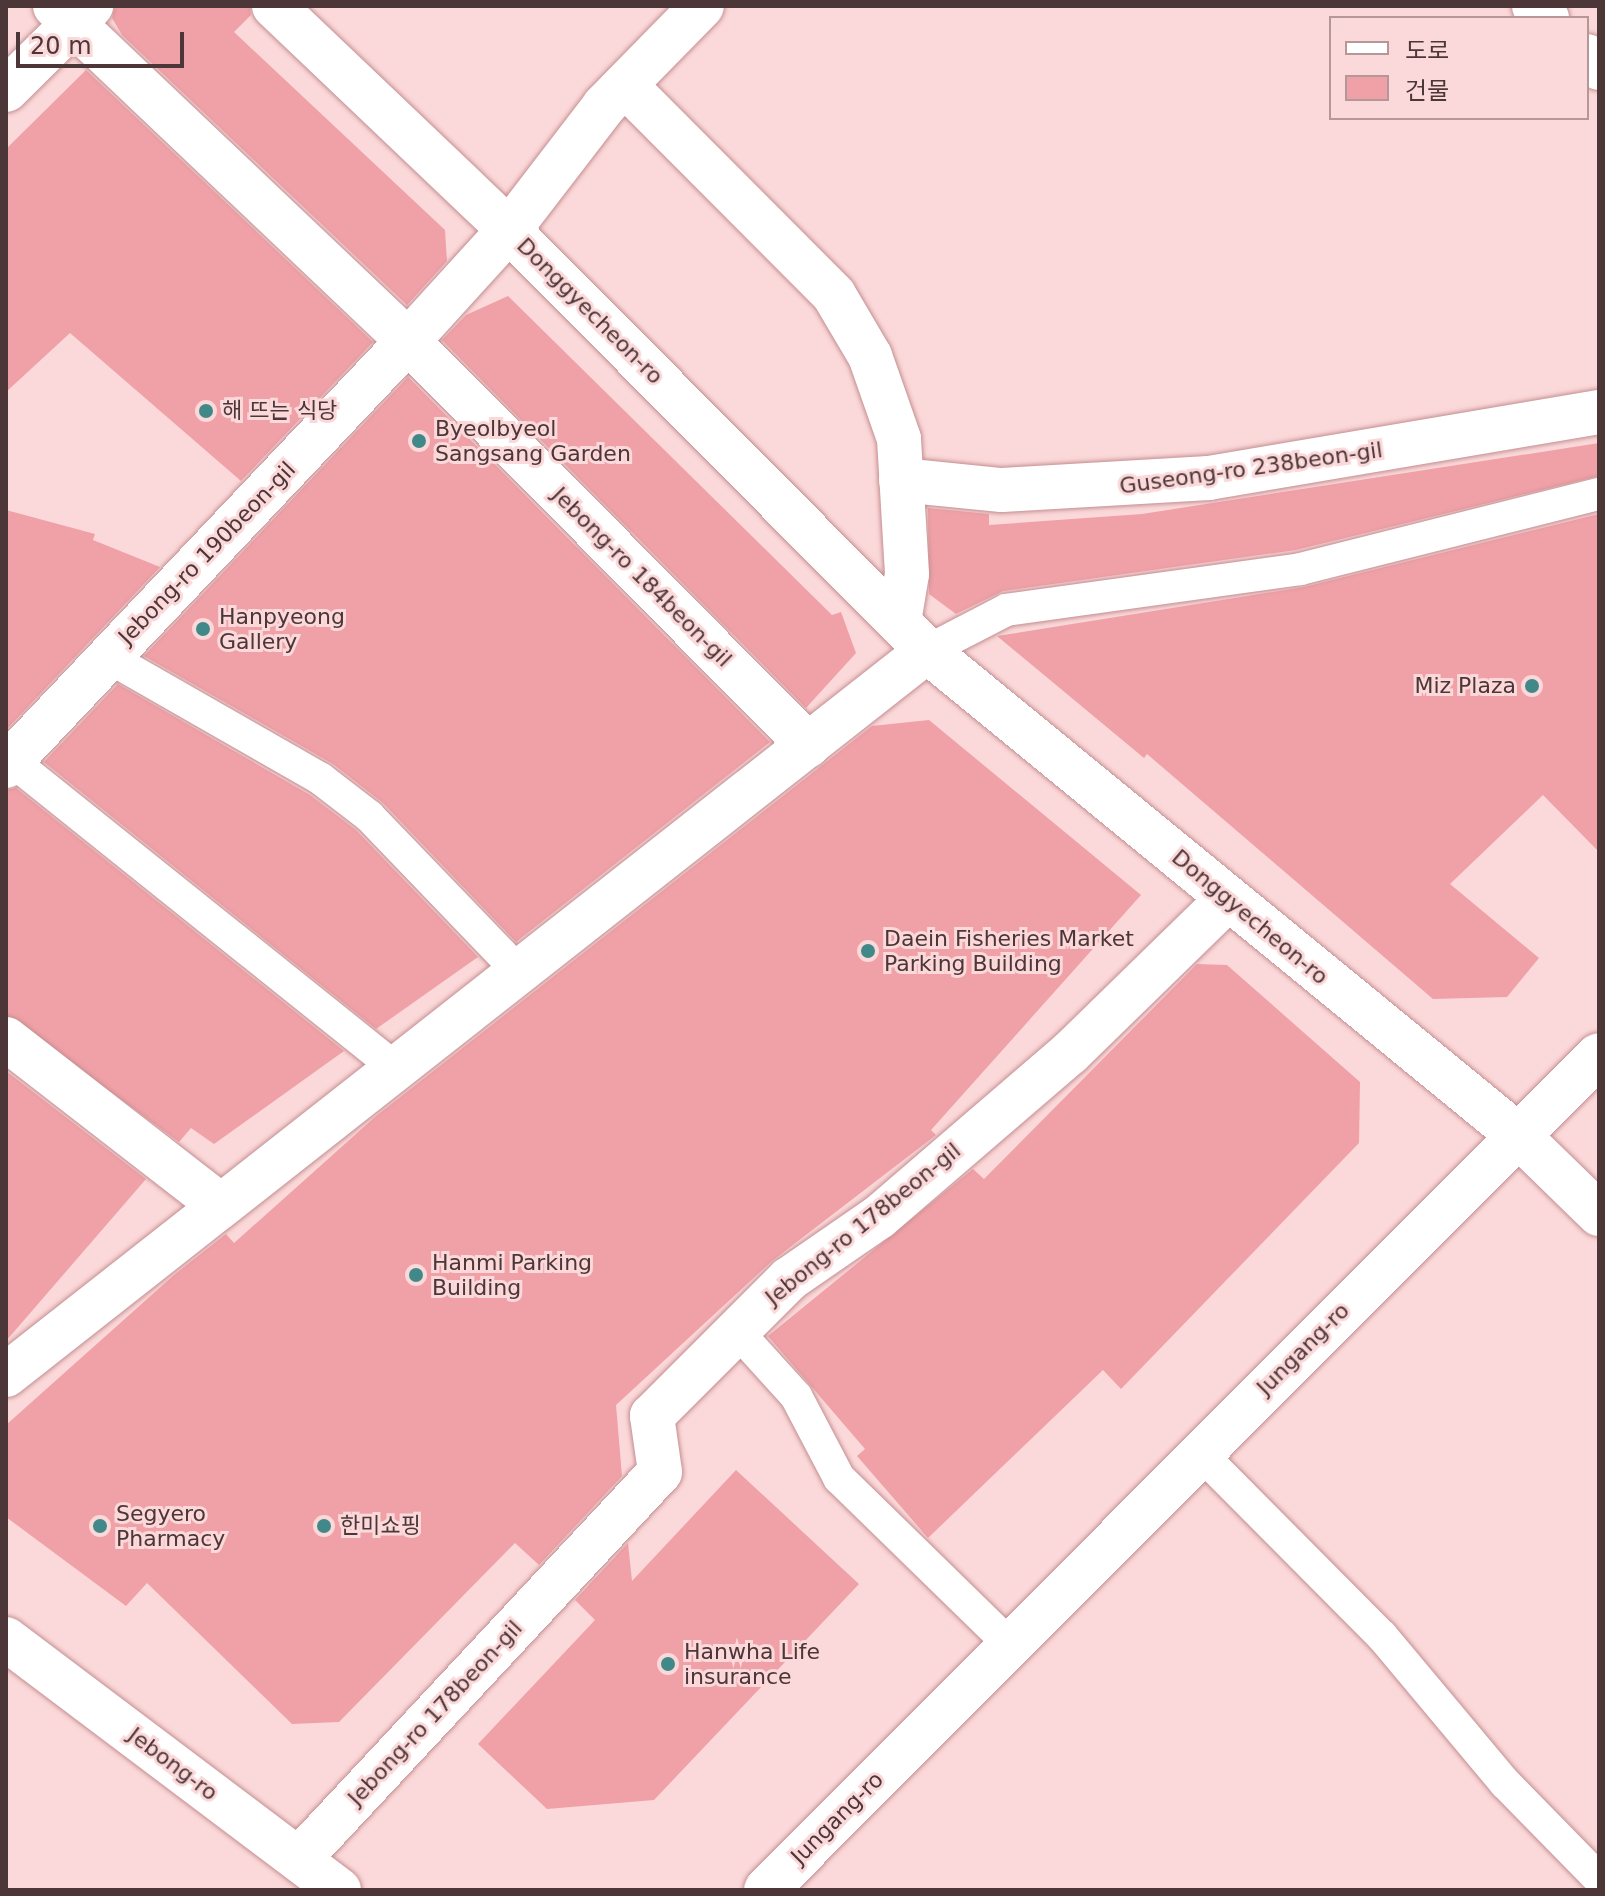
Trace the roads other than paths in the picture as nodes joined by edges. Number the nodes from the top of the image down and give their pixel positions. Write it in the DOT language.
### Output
graph roads {
  1 [pos="274,6"];
  2 [pos="702,6"];
  3 [pos="74,11"];
  4 [pos="625,85"];
  5 [pos="6,90"];
  6 [pos="509,230"];
  7 [pos="408,341"];
  8 [pos="1599,412"];
  9 [pos="901,480"];
  10 [pos="1599,494"];
  11 [pos="913,637"];
  12 [pos="108,657"];
  13 [pos="808,745"];
  14 [pos="9,763"];
  15 [pos="1227,900"];
  16 [pos="518,971"];
  17 [pos="6,1039"];
  18 [pos="1599,1055"];
  19 [pos="395,1068"];
  20 [pos="1519,1136"];
  21 [pos="219,1204"];
  22 [pos="1599,1214"];
  23 [pos="737,1331"];
  24 [pos="6,1375"];
  25 [pos="1198,1451"];
  26 [pos="6,1639"];
  27 [pos="1009,1644"];
  28 [pos="299,1859"];
  29 [pos="1599,1879"];
  30 [pos="339,1890"];
  31 [pos="766,1890"];
  1 -- 6 [label="street, Donggyecheon-ro"];
  2 -- 4 [label="street, Jebong-ro 190beon-gil"];
  3 -- 5 [label="street"];
  3 -- 7 [label="street"];
  4 -- 6 [label="street, Jebong-ro 190beon-gil"];
  4 -- 9 [label="street"];
  6 -- 7 [label="street, Jebong-ro 190beon-gil"];
  6 -- 11 [label="street, Donggyecheon-ro"];
  7 -- 12 [label="street, Jebong-ro 190beon-gil"];
  7 -- 13 [label="street, Jebong-ro 184beon-gil"];
  8 -- 9 [label="street, Guseong-ro 238beon-gil"];
  9 -- 11 [label="street"];
  10 -- 11 [label="lane"];
  11 -- 13 [label="street"];
  11 -- 15 [label="street, Donggyecheon-ro"];
  12 -- 14 [label="street, Jebong-ro 190beon-gil"];
  12 -- 16 [label="lane"];
  13 -- 16 [label="street"];
  14 -- 19 [label="lane"];
  15 -- 20 [label="street, Donggyecheon-ro"];
  15 -- 23 [label="street, Jebong-ro 178beon-gil"];
  16 -- 19 [label="street"];
  17 -- 21 [label="street"];
  18 -- 20 [label="street, Jungang-ro"];
  19 -- 21 [label="street"];
  20 -- 22 [label="street, Donggyecheon-ro"];
  20 -- 25 [label="street, Jungang-ro"];
  21 -- 24 [label="street"];
  23 -- 27 [label="lane"];
  23 -- 28 [label="street, Jebong-ro 178beon-gil"];
  25 -- 27 [label="street, Jungang-ro"];
  25 -- 29 [label="lane"];
  26 -- 28 [label="street, Jebong-ro"];
  27 -- 31 [label="street, Jungang-ro"];
  28 -- 30 [label="street, Jebong-ro"];
}
